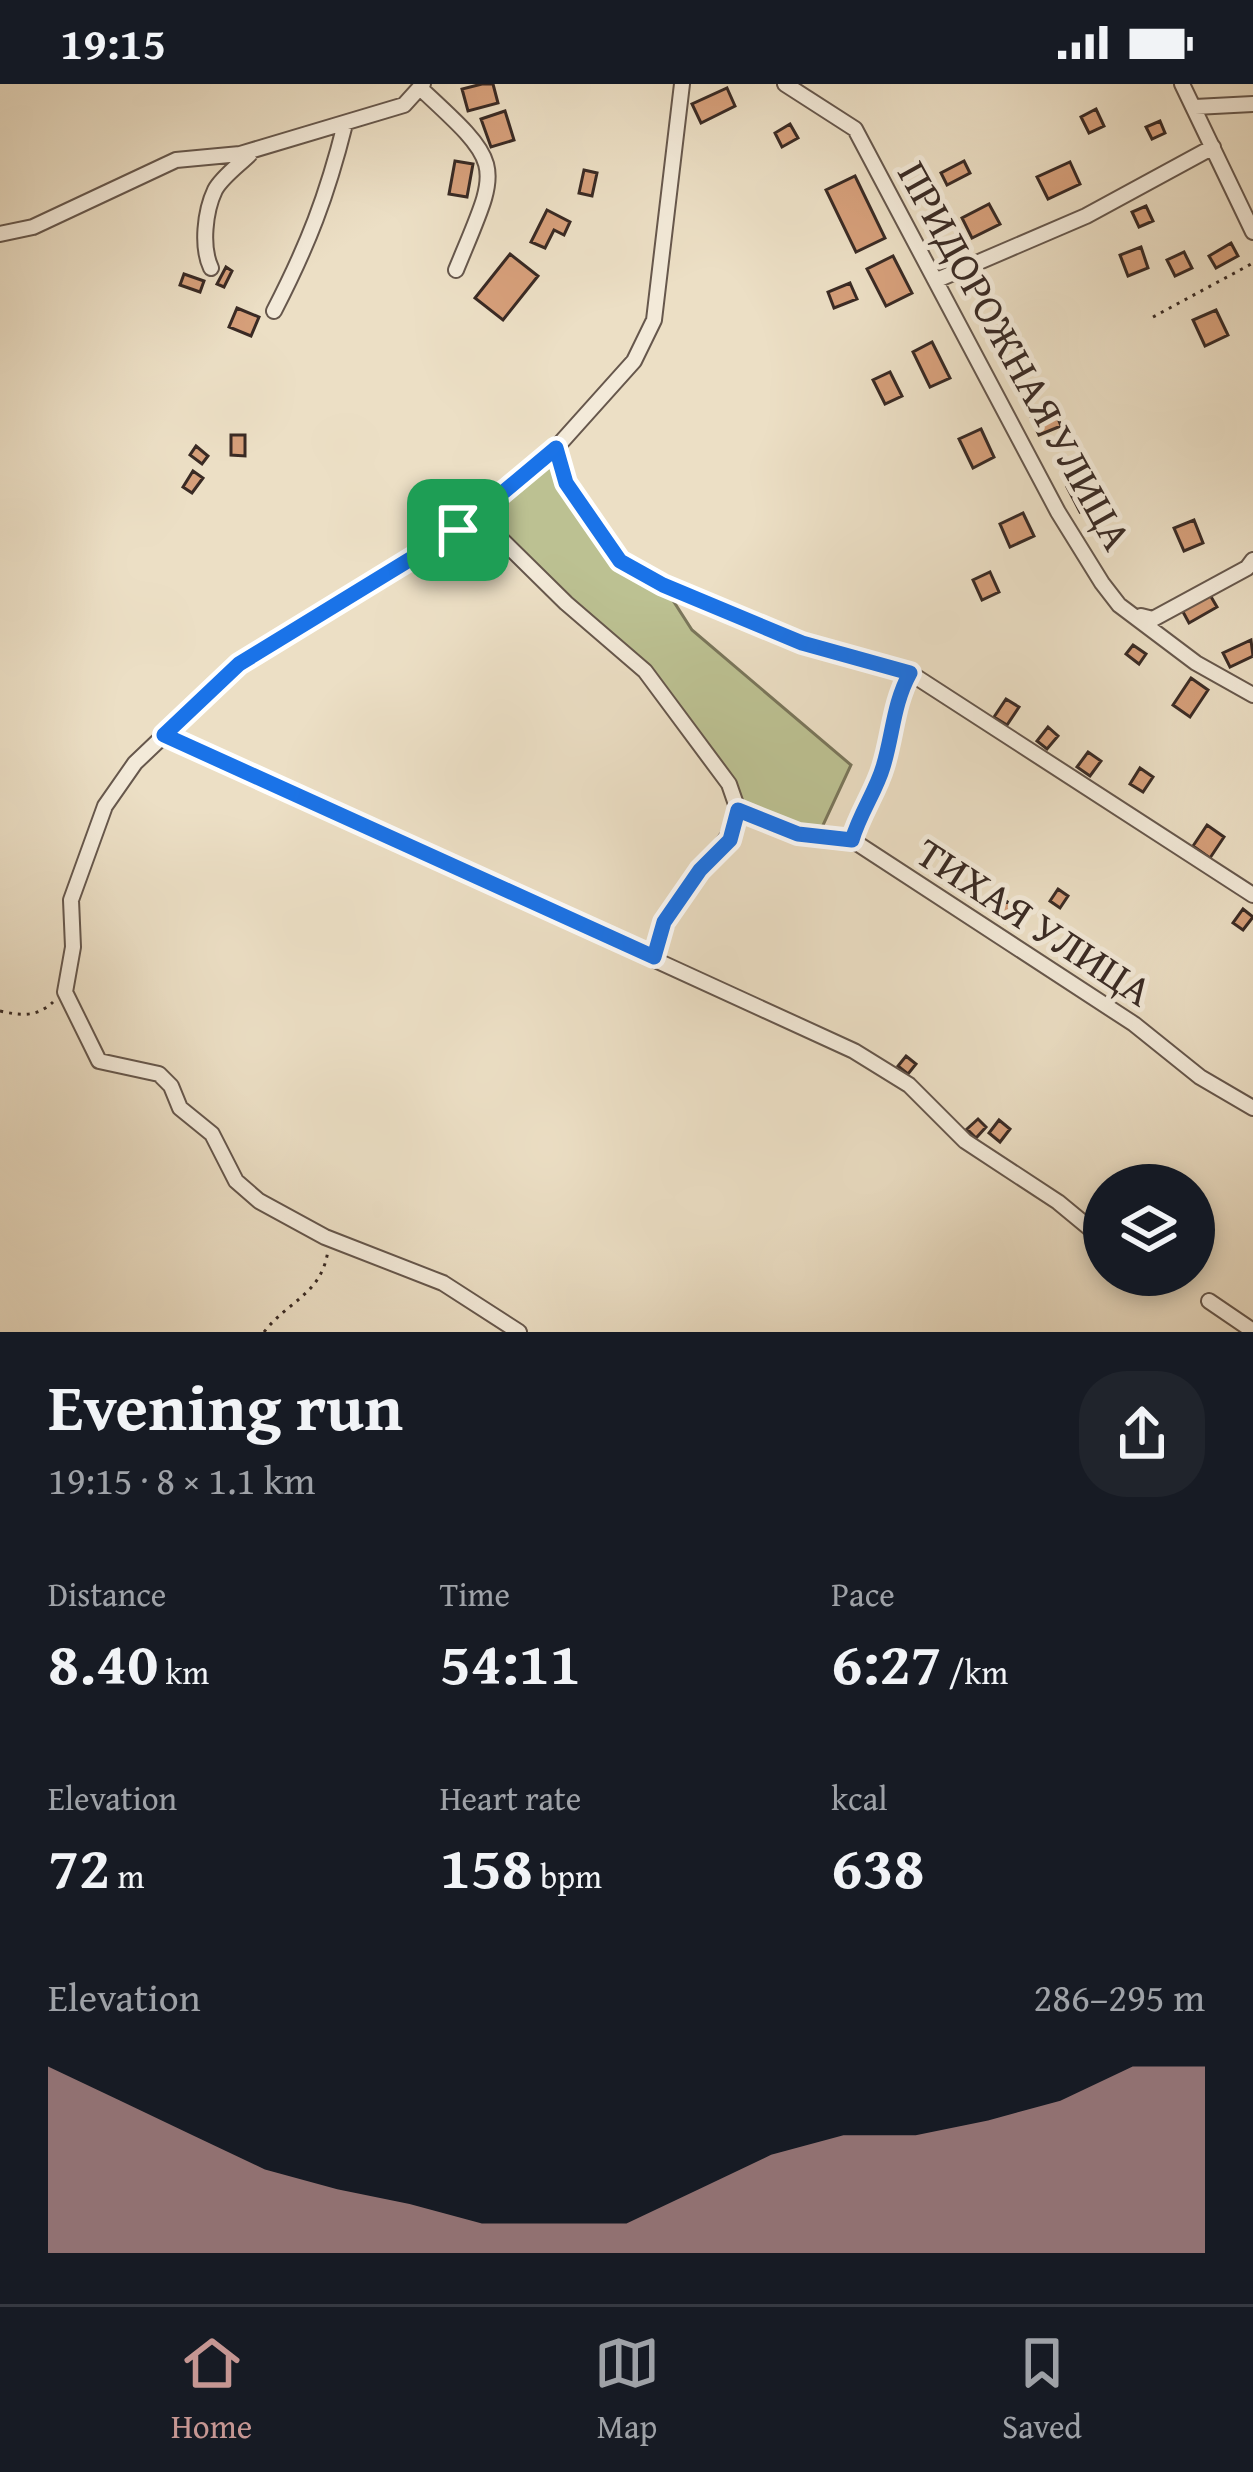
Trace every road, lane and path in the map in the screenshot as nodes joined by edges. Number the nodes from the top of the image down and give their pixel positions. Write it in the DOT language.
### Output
graph roads {
  1 [pos="682,84"];
  2 [pos="785,84"];
  3 [pos="1182,84"];
  4 [pos="422,86"];
  5 [pos="1253,104"];
  6 [pos="1195,107"];
  7 [pos="345,124"];
  8 [pos="1213,147"];
  9 [pos="253,151"];
  10 [pos="1253,232"];
  11 [pos="0,234"];
  12 [pos="1253,262"];
  13 [pos="211,268"];
  14 [pos="456,270"];
  15 [pos="937,280"];
  16 [pos="274,310"];
  17 [pos="1154,317"];
  18 [pos="556,448"];
  19 [pos="483,509"];
  20 [pos="1253,560"];
  21 [pos="1136,615"];
  22 [pos="910,673"];
  23 [pos="1253,695"];
  24 [pos="164,735"];
  25 [pos="738,810"];
  26 [pos="852,840"];
  27 [pos="1253,895"];
  28 [pos="654,957"];
  29 [pos="64,992"];
  30 [pos="0,1011"];
  31 [pos="1253,1108"];
  32 [pos="1083,1223"];
  33 [pos="326,1237"];
  34 [pos="1209,1300"];
  35 [pos="1253,1331"];
  36 [pos="264,1332"];
  37 [pos="520,1332"];
  1 -- 18 [label="street"];
  2 -- 15 [label="street, ПРИДОРОЖНАЯ УЛИЦА"];
  3 -- 6 [label="street"];
  4 -- 7 [label="street"];
  4 -- 14 [label="street"];
  5 -- 6 [label="street"];
  6 -- 8 [label="street"];
  7 -- 9 [label="street"];
  7 -- 16 [label="street"];
  8 -- 10 [label="street"];
  8 -- 15 [label="street"];
  9 -- 11 [label="street"];
  9 -- 13 [label="street"];
  12 -- 17 [label="path"];
  15 -- 21 [label="street, ПРИДОРОЖНАЯ УЛИЦА"];
  18 -- 19 [label="street"];
  18 -- 22 [label="street"];
  19 -- 24 [label="street"];
  19 -- 25 [label="street"];
  20 -- 21 [label="street"];
  21 -- 23 [label="street, ПРИДОРОЖНАЯ УЛИЦА"];
  22 -- 26 [label="street"];
  22 -- 27 [label="street"];
  24 -- 28 [label="street"];
  24 -- 29 [label="street"];
  25 -- 26 [label="street, ТИХАЯ УЛИЦА"];
  25 -- 28 [label="street"];
  26 -- 31 [label="street, ТИХАЯ УЛИЦА"];
  28 -- 32 [label="street"];
  29 -- 30 [label="path"];
  29 -- 33 [label="street"];
  33 -- 36 [label="path"];
  33 -- 37 [label="street"];
  34 -- 35 [label="street"];
}
